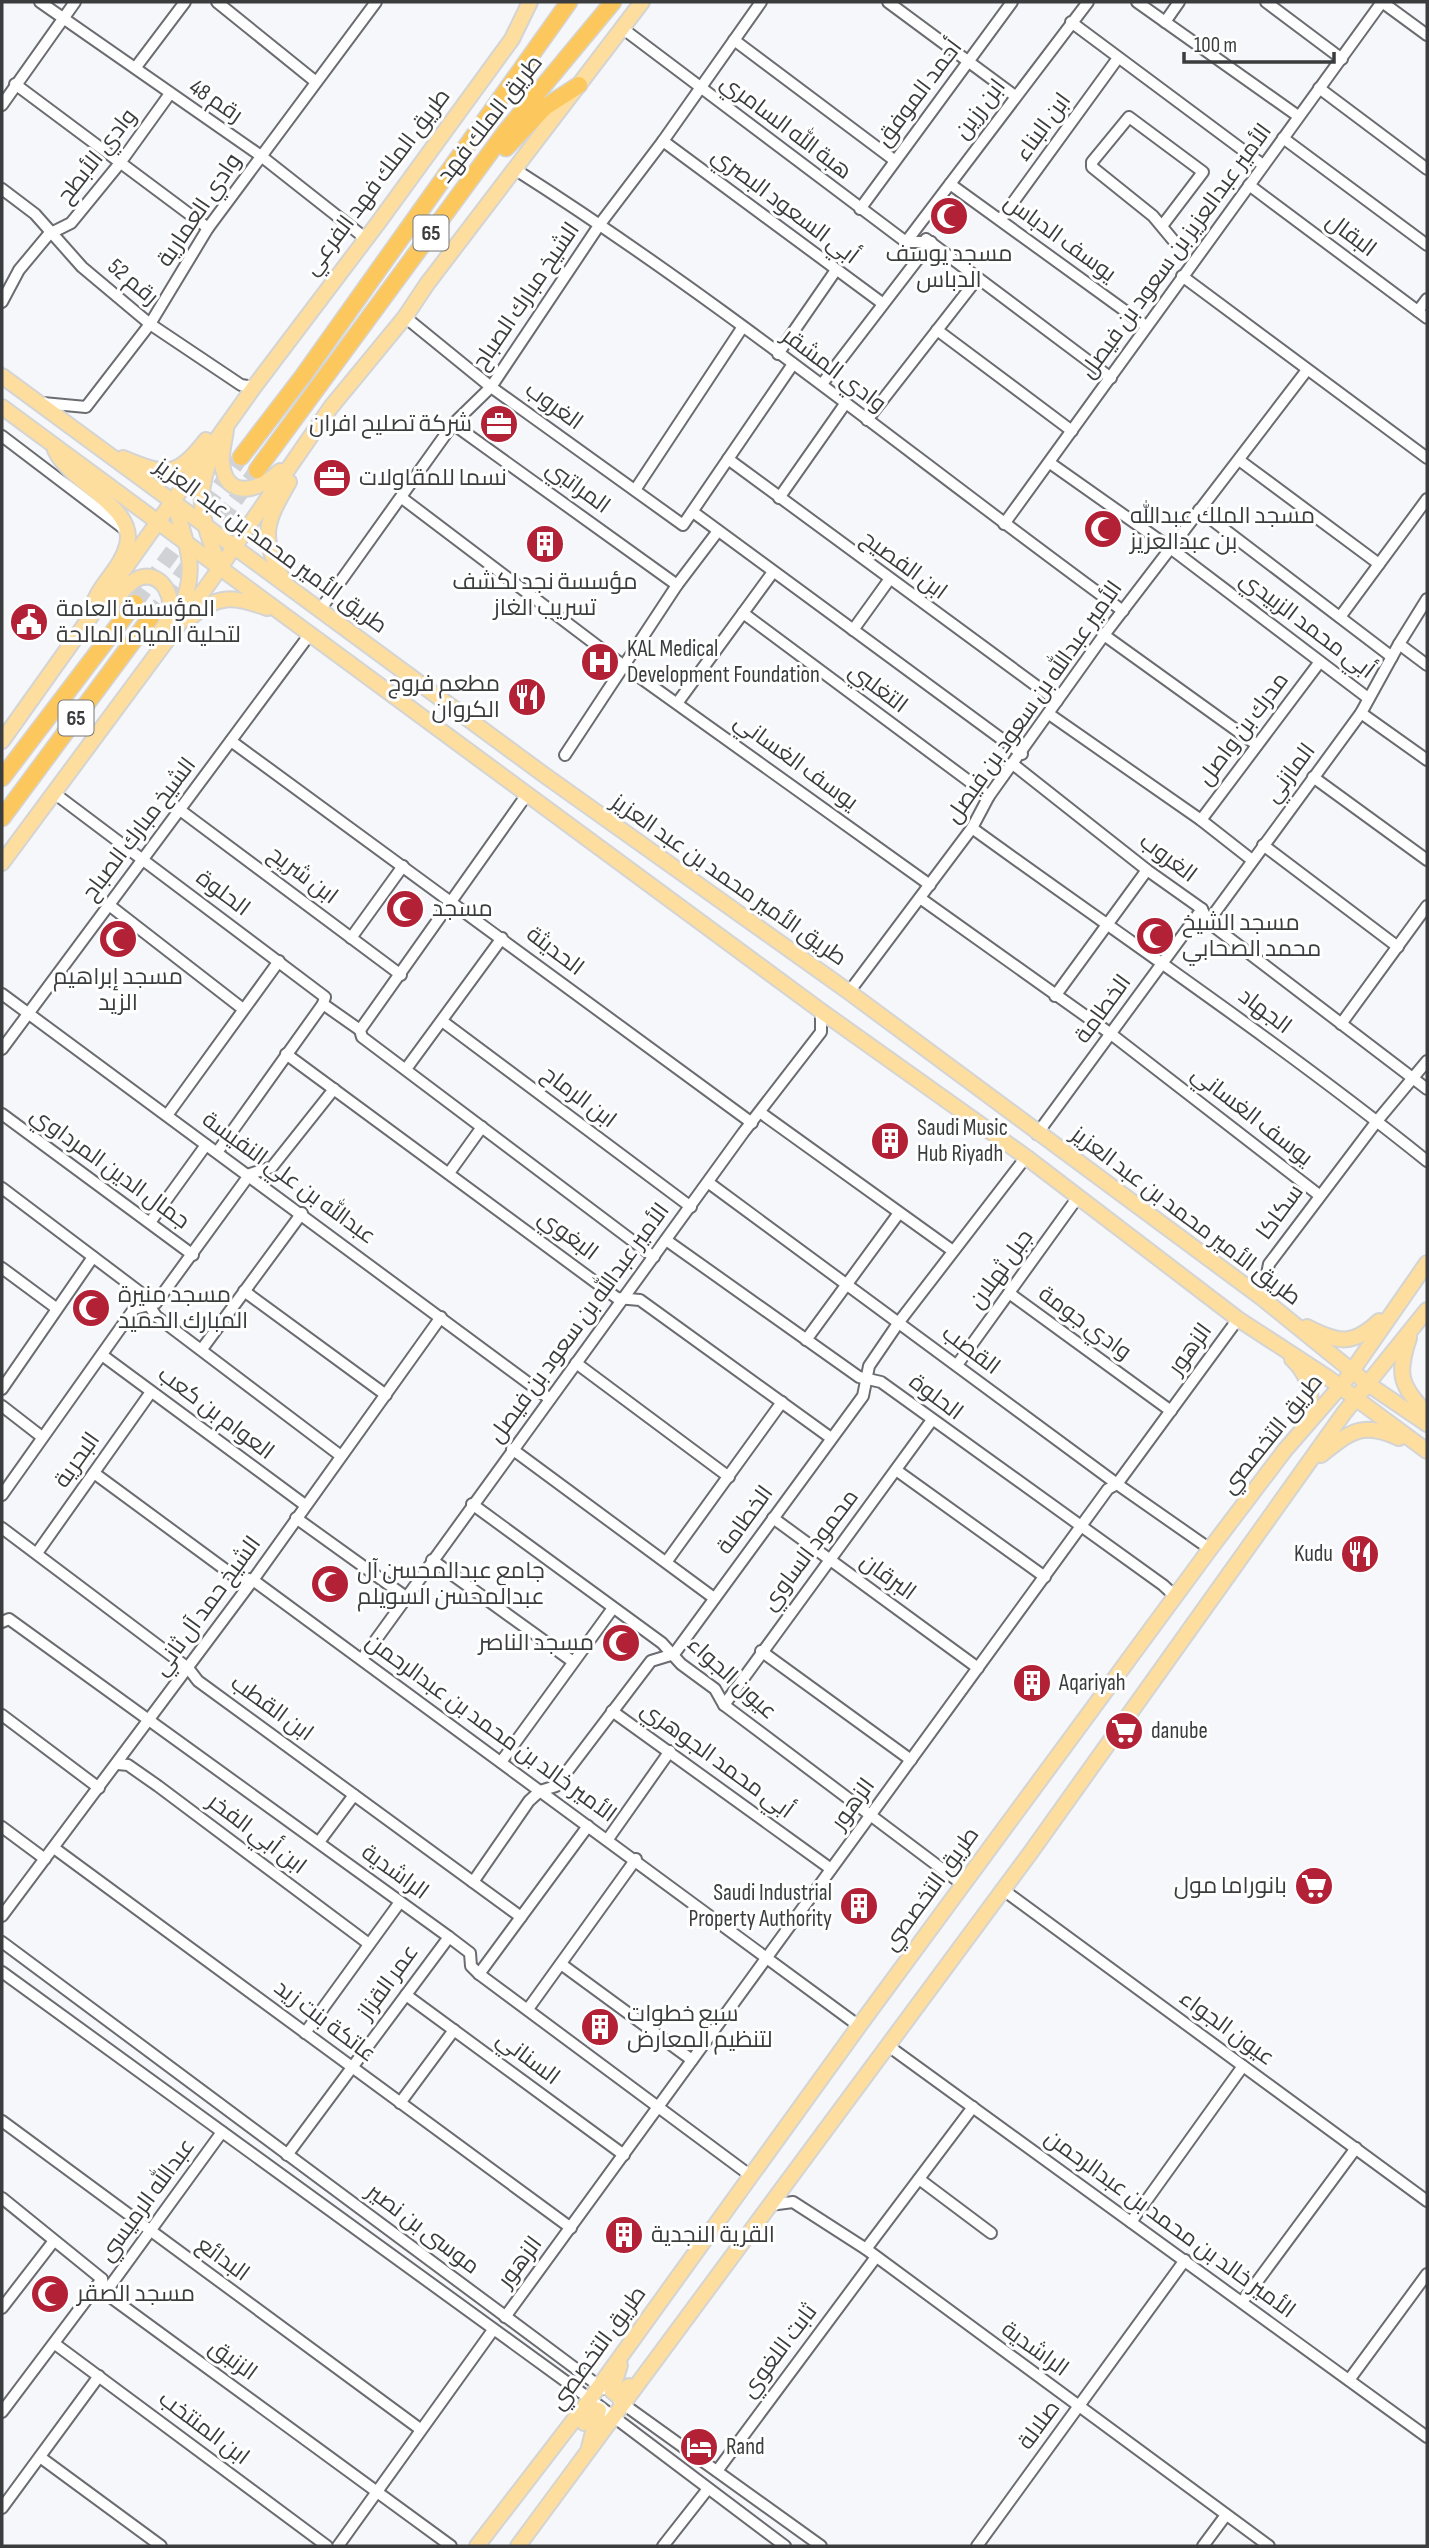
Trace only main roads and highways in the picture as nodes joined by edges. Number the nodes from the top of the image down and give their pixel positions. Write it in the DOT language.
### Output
graph roads {
  1 [pos="530,2"];
  2 [pos="569,2"];
  3 [pos="613,2"];
  4 [pos="642,2"];
  5 [pos="579,85"];
  6 [pos="472,177"];
  7 [pos="2,376"];
  8 [pos="254,387"];
  9 [pos="2,407"];
  10 [pos="331,407"];
  11 [pos="227,425"];
  12 [pos="53,444"];
  13 [pos="102,449"];
  14 [pos="241,457"];
  15 [pos="257,470"];
  16 [pos="174,503"];
  17 [pos="202,523"];
  18 [pos="159,524"];
  19 [pos="187,543"];
  20 [pos="234,547"];
  21 [pos="220,567"];
  22 [pos="285,583"];
  23 [pos="135,603"];
  24 [pos="286,616"];
  25 [pos="150,617"];
  26 [pos="90,621"];
  27 [pos="53,671"];
  28 [pos="125,694"];
  29 [pos="2,741"];
  30 [pos="2,778"];
  31 [pos="2,818"];
  32 [pos="2,863"];
  33 [pos="1427,1263"];
  34 [pos="1403,1298"];
  35 [pos="1427,1310"];
  36 [pos="1282,1313"];
  37 [pos="1298,1328"];
  38 [pos="1412,1330"];
  39 [pos="1278,1346"];
  40 [pos="1352,1370"];
  41 [pos="1368,1384"];
  42 [pos="1340,1387"];
  43 [pos="1357,1398"];
  44 [pos="1317,1414"];
  45 [pos="1427,1414"];
  46 [pos="1427,1424"];
  47 [pos="1331,1432"];
  48 [pos="1285,1450"];
  49 [pos="1427,1453"];
  50 [pos="1309,1464"];
  51 [pos="623,2354"];
  52 [pos="647,2370"];
  53 [pos="561,2437"];
  54 [pos="588,2451"];
  55 [pos="477,2546"];
  56 [pos="518,2546"];
  1 -- 8 [label="main road, طريق الملك فهد الفرعي"];
  2 -- 14 [label="highway, طريق الملك فهد / 65"];
  3 -- 6 [label="highway, طريق الملك فهد / 65"];
  4 -- 5 [label="main road"];
  5 -- 6 [label="highway"];
  5 -- 10 [label="main road"];
  6 -- 15 [label="highway, طريق الملك فهد / 65"];
  7 -- 13 [label="main road, طريق الأمير محمد بن عبد العزيز"];
  8 -- 11 [label="main road"];
  8 -- 13 [label="main road"];
  9 -- 12 [label="main road, طريق الأمير محمد بن عبد العزيز"];
  10 -- 11 [label="main road"];
  10 -- 20 [label="main road"];
  10 -- 22 [label="main road"];
  11 -- 16 [label="main road"];
  11 -- 17 [label="main road"];
  12 -- 18 [label="main road, طريق الأمير محمد بن عبد العزيز"];
  12 -- 26 [label="main road"];
  13 -- 16 [label="main road, طريق الأمير محمد بن عبد العزيز"];
  16 -- 17 [label="main road, طريق الأمير محمد بن عبد العزيز"];
  16 -- 18 [label="main road"];
  16 -- 19 [label="main road"];
  17 -- 20 [label="main road, طريق الأمير محمد بن عبد العزيز"];
  17 -- 21 [label="main road"];
  18 -- 19 [label="main road, طريق الأمير محمد بن عبد العزيز"];
  18 -- 26 [label="main road"];
  19 -- 21 [label="main road, طريق الأمير محمد بن عبد العزيز"];
  19 -- 28 [label="main road"];
  20 -- 21 [label="main road"];
  20 -- 22 [label="main road, طريق الأمير محمد بن عبد العزيز"];
  21 -- 24 [label="main road, طريق الأمير محمد بن عبد العزيز"];
  21 -- 28 [label="main road"];
  22 -- 36 [label="main road, طريق الأمير محمد بن عبد العزيز"];
  23 -- 30 [label="highway, 65"];
  24 -- 28 [label="main road"];
  24 -- 39 [label="main road, طريق الأمير محمد بن عبد العزيز"];
  25 -- 31 [label="highway, 65"];
  26 -- 27 [label="main road"];
  27 -- 28 [label="main road"];
  27 -- 29 [label="main road"];
  28 -- 32 [label="main road"];
  33 -- 34 [label="main road, طريق التخصصي"];
  34 -- 36 [label="main road"];
  34 -- 40 [label="main road, طريق التخصصي"];
  35 -- 38 [label="main road, طريق التخصصي"];
  36 -- 37 [label="main road, طريق الأمير محمد بن عبد العزيز"];
  37 -- 39 [label="main road"];
  37 -- 40 [label="main road, طريق الأمير محمد بن عبد العزيز"];
  38 -- 41 [label="main road, طريق التخصصي"];
  38 -- 45 [label="main road"];
  39 -- 42 [label="main road, طريق الأمير محمد بن عبد العزيز"];
  39 -- 48 [label="main road"];
  40 -- 41 [label="main road, طريق الأمير محمد بن عبد العزيز"];
  40 -- 42 [label="main road, طريق التخصصي"];
  41 -- 43 [label="main road, طريق التخصصي"];
  41 -- 46 [label="main road, طريق الأمير محمد بن عبد العزيز"];
  42 -- 43 [label="main road, طريق الأمير محمد بن عبد العزيز"];
  42 -- 44 [label="main road, طريق التخصصي"];
  43 -- 47 [label="main road, طريق التخصصي"];
  43 -- 49 [label="main road, طريق الأمير محمد بن عبد العزيز"];
  44 -- 47 [label="main road"];
  44 -- 48 [label="main road, طريق التخصصي"];
  47 -- 50 [label="main road, طريق التخصصي"];
  48 -- 51 [label="main road, طريق التخصصي"];
  49 -- 50 [label="main road"];
  50 -- 52 [label="main road, طريق التخصصي"];
  51 -- 52 [label="main road"];
  51 -- 53 [label="main road, طريق التخصصي"];
  52 -- 54 [label="main road, طريق التخصصي"];
  53 -- 54 [label="main road"];
  53 -- 55 [label="main road, طريق التخصصي"];
  54 -- 56 [label="main road, طريق التخصصي"];
}
